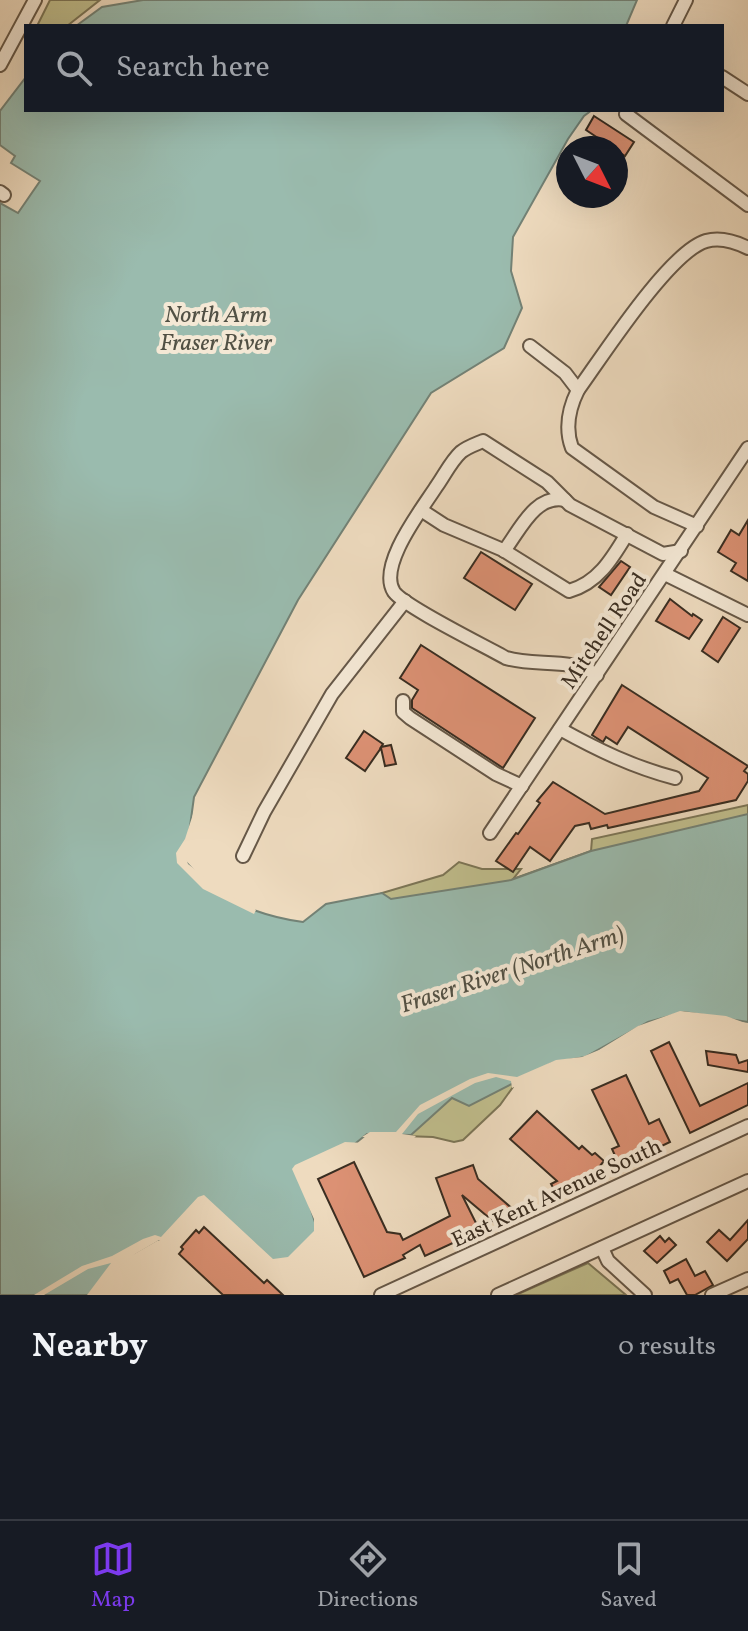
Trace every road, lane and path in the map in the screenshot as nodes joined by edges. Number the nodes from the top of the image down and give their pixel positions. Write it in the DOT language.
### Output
graph roads {
  1 [pos="35,0"];
  2 [pos="686,0"];
  3 [pos="674,24"];
  4 [pos="0,65"];
  5 [pos="724,78"];
  6 [pos="748,94"];
  7 [pos="627,112"];
  8 [pos="748,205"];
  9 [pos="748,248"];
  10 [pos="530,346"];
  11 [pos="578,390"];
  12 [pos="748,448"];
  13 [pos="565,500"];
  14 [pos="421,510"];
  15 [pos="697,526"];
  16 [pos="627,534"];
  17 [pos="504,551"];
  18 [pos="681,551"];
  19 [pos="665,574"];
  20 [pos="405,601"];
  21 [pos="748,615"];
  22 [pos="597,675"];
  23 [pos="403,701"];
  24 [pos="560,729"];
  25 [pos="675,778"];
  26 [pos="522,786"];
  27 [pos="490,833"];
  28 [pos="243,856"];
  29 [pos="748,1126"];
  30 [pos="748,1181"];
  31 [pos="602,1248"];
  32 [pos="748,1279"];
  33 [pos="381,1295"];
  34 [pos="498,1295"];
  35 [pos="645,1295"];
  36 [pos="712,1295"];
  1 -- 4 [label="street"];
  2 -- 3 [label="street"];
  5 -- 6 [label="street"];
  7 -- 8 [label="street"];
  9 -- 11 [label="street"];
  10 -- 11 [label="street"];
  11 -- 15 [label="street"];
  12 -- 15 [label="street, Mitchell Road"];
  13 -- 14 [label="street"];
  13 -- 16 [label="street"];
  13 -- 17 [label="street"];
  14 -- 17 [label="street"];
  14 -- 20 [label="street"];
  15 -- 18 [label="street, Mitchell Road"];
  16 -- 17 [label="street"];
  16 -- 18 [label="street"];
  18 -- 19 [label="street, Mitchell Road"];
  19 -- 21 [label="street"];
  19 -- 22 [label="street, Mitchell Road"];
  20 -- 22 [label="street"];
  20 -- 28 [label="street"];
  22 -- 24 [label="street, Mitchell Road"];
  23 -- 26 [label="street"];
  24 -- 25 [label="street"];
  24 -- 26 [label="street, Mitchell Road"];
  26 -- 27 [label="street, Mitchell Road"];
  29 -- 33 [label="street, East Kent Avenue South"];
  30 -- 31 [label="street"];
  31 -- 34 [label="street"];
  31 -- 35 [label="street"];
  32 -- 36 [label="street"];
}
